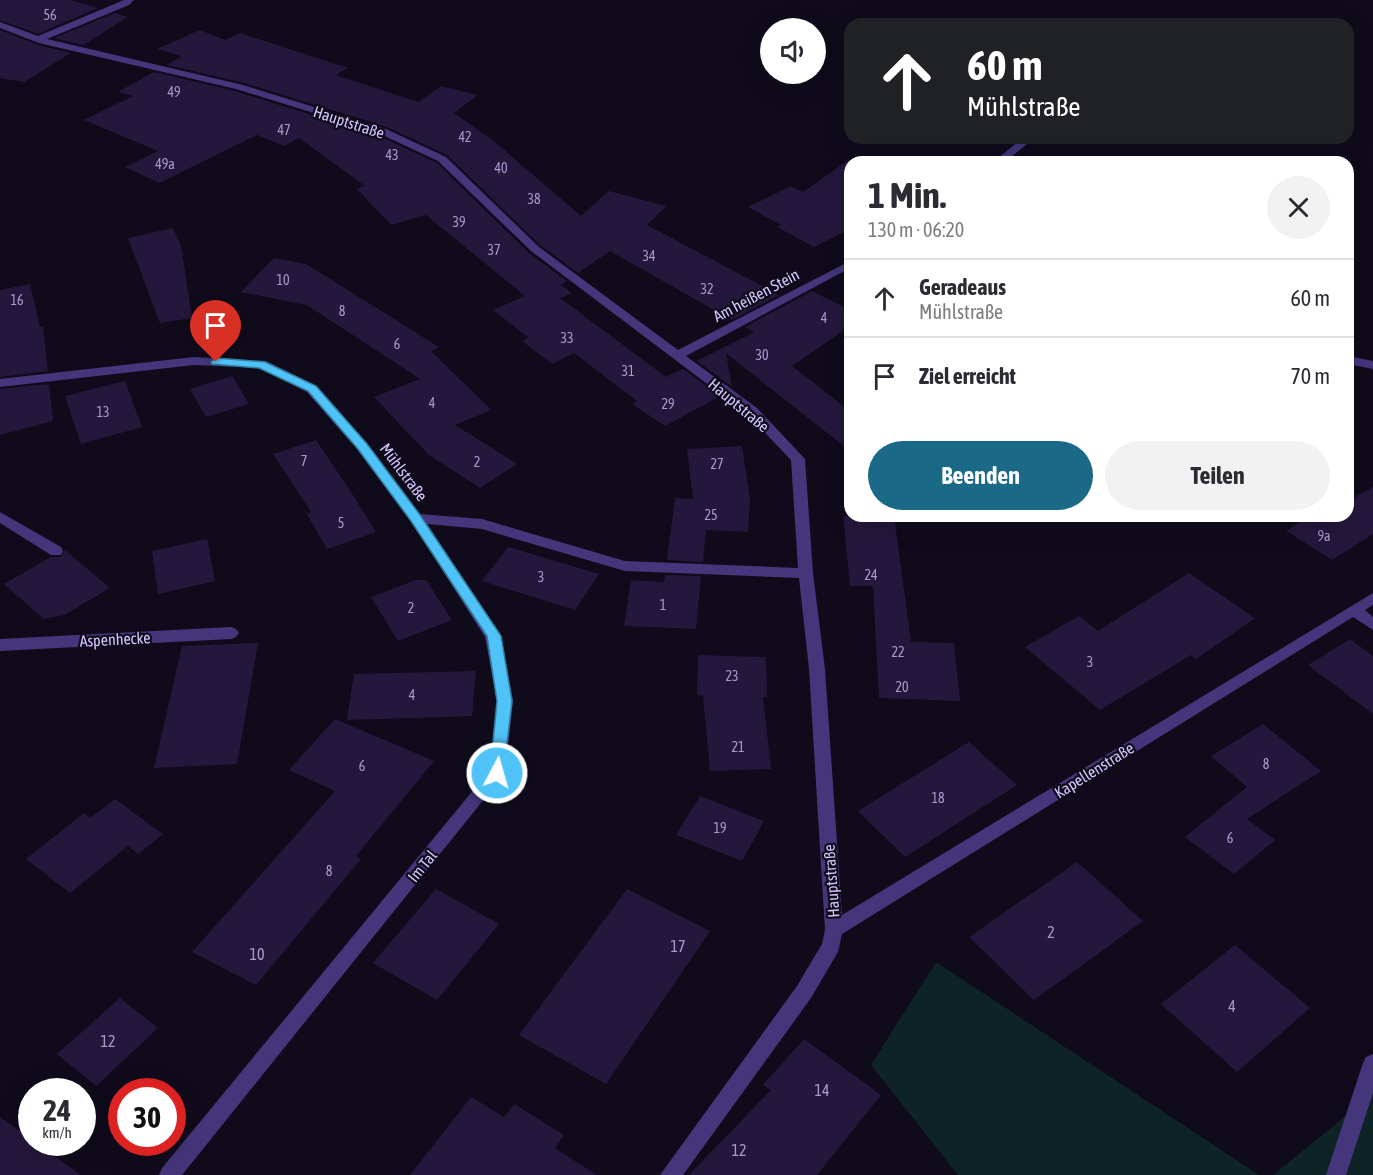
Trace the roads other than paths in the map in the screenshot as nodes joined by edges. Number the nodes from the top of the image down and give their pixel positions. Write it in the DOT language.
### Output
graph roads {
  1 [pos="129,0"];
  2 [pos="0,25"];
  3 [pos="39,39"];
  4 [pos="1021,144"];
  5 [pos="1006,156"];
  6 [pos="844,267"];
  7 [pos="678,356"];
  8 [pos="1354,361"];
  9 [pos="1373,365"];
  10 [pos="0,383"];
  11 [pos="0,517"];
  12 [pos="416,518"];
  13 [pos="56,551"];
  14 [pos="806,573"];
  15 [pos="1373,598"];
  16 [pos="1354,610"];
  17 [pos="1373,624"];
  18 [pos="231,633"];
  19 [pos="0,645"];
  20 [pos="834,930"];
  21 [pos="1373,1063"];
  22 [pos="169,1175"];
  23 [pos="670,1175"];
  24 [pos="1336,1175"];
  1 -- 3 [label="street"];
  2 -- 3 [label="street, Hauptstraße"];
  3 -- 7 [label="street, Hauptstraße"];
  4 -- 5 [label="street"];
  6 -- 7 [label="street, Am heißen Stein"];
  7 -- 14 [label="street, Hauptstraße"];
  8 -- 9 [label="street"];
  10 -- 12 [label="street, Mühlstraße"];
  11 -- 13 [label="street"];
  12 -- 14 [label="street, Mühlstraße"];
  12 -- 22 [label="street, Im Tal"];
  14 -- 20 [label="street, Hauptstraße"];
  15 -- 16 [label="street, Kapellenstraße"];
  16 -- 17 [label="street"];
  16 -- 20 [label="street, Kapellenstraße"];
  18 -- 19 [label="street, Aspenhecke"];
  20 -- 23 [label="street, Hauptstraße"];
  21 -- 24 [label="street"];
}
